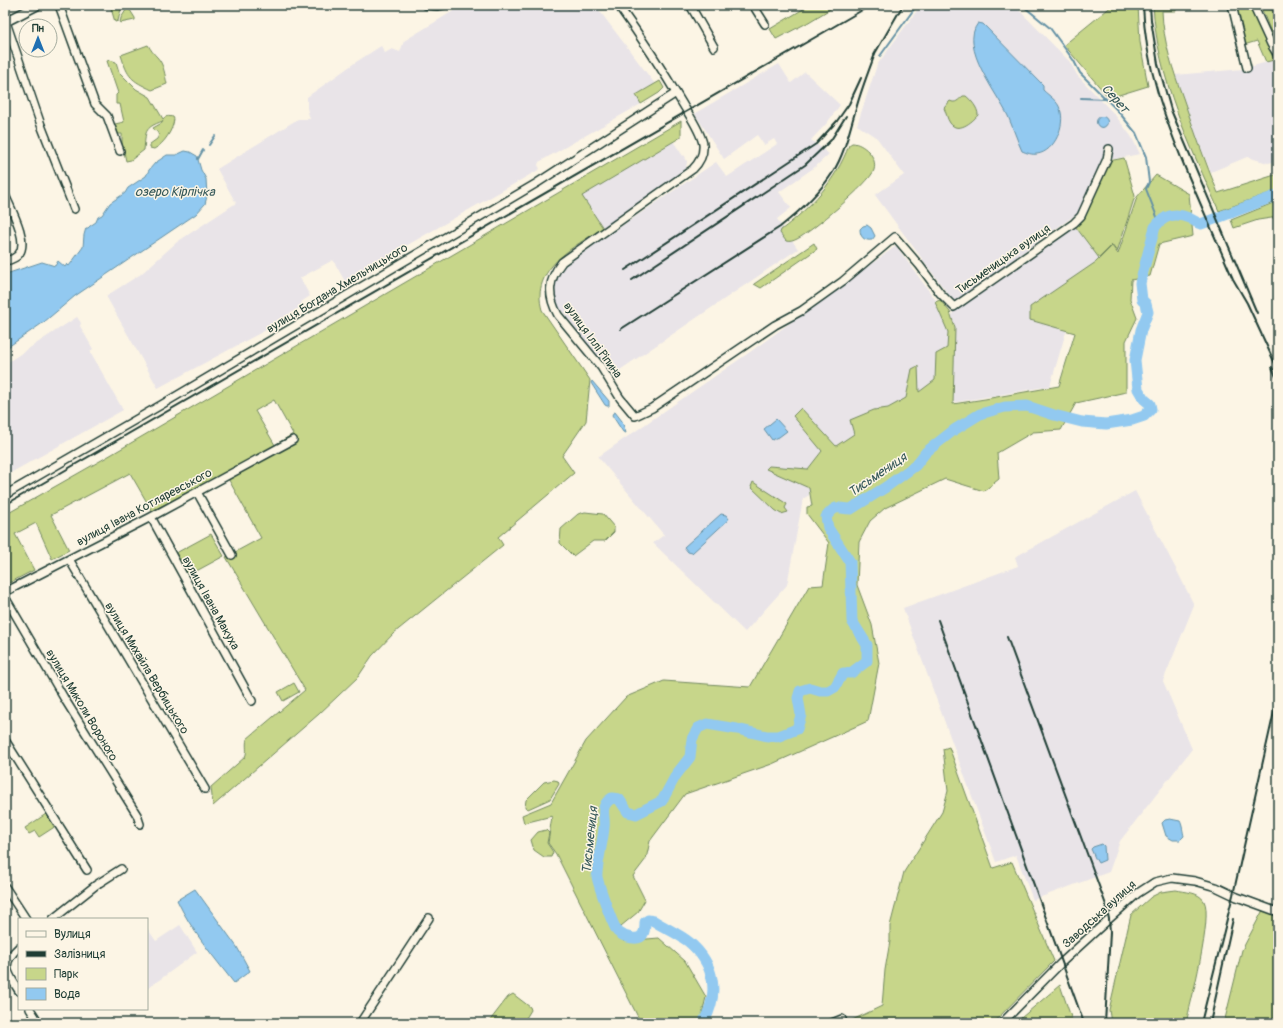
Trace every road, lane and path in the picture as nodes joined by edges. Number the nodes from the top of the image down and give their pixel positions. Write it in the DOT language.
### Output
graph roads {
  1 [pos="38,5"];
  2 [pos="59,5"];
  3 [pos="426,5"];
  4 [pos="443,5"];
  5 [pos="618,5"];
  6 [pos="690,5"];
  7 [pos="753,5"];
  8 [pos="1232,5"];
  9 [pos="1253,5"];
  10 [pos="5,22"];
  11 [pos="764,24"];
  12 [pos="714,46"];
  13 [pos="1278,55"];
  14 [pos="1247,68"];
  15 [pos="676,93"];
  16 [pos="1109,149"];
  17 [pos="120,151"];
  18 [pos="5,196"];
  19 [pos="74,209"];
  20 [pos="894,237"];
  21 [pos="5,261"];
  22 [pos="293,440"];
  23 [pos="198,492"];
  24 [pos="5,494"];
  25 [pos="151,517"];
  26 [pos="232,555"];
  27 [pos="70,559"];
  28 [pos="5,592"];
  29 [pos="5,597"];
  30 [pos="252,700"];
  31 [pos="5,740"];
  32 [pos="205,789"];
  33 [pos="140,824"];
  34 [pos="121,869"];
  35 [pos="87,870"];
  36 [pos="5,887"];
  37 [pos="1278,912"];
  38 [pos="25,918"];
  39 [pos="54,918"];
  40 [pos="429,918"];
  41 [pos="18,948"];
  42 [pos="8,979"];
  43 [pos="18,990"];
  44 [pos="31,1010"];
  45 [pos="842,1019"];
  46 [pos="39,1023"];
  47 [pos="360,1023"];
  48 [pos="832,1023"];
  49 [pos="1002,1023"];
  1 -- 10 [label="street"];
  2 -- 17 [label="street"];
  3 -- 4 [label="street"];
  5 -- 15 [label="street, вулиця Іллі Ріпина"];
  6 -- 12 [label="street"];
  7 -- 11 [label="street"];
  8 -- 14 [label="street"];
  9 -- 13 [label="street"];
  10 -- 19 [label="street"];
  15 -- 20 [label="street, вулиця Іллі Ріпина"];
  15 -- 24 [label="street, вулиця Богдана Хмельницького"];
  16 -- 20 [label="street, Тисьменицька вулиця"];
  18 -- 21 [label="street"];
  22 -- 23 [label="street, вулиця Івана Котляревського"];
  23 -- 25 [label="street, вулиця Івана Котляревського"];
  23 -- 26 [label="street"];
  25 -- 27 [label="street, вулиця Івана Котляревського"];
  25 -- 30 [label="street, вулиця Івана Макуха"];
  27 -- 28 [label="street, вулиця Івана Котляревського"];
  27 -- 32 [label="street, вулиця Михайла Вербицького"];
  29 -- 33 [label="street, вулиця Миколи Вороного"];
  31 -- 35 [label="street"];
  34 -- 39 [label="street"];
  36 -- 38 [label="street"];
  37 -- 49 [label="street, Заводська вулиця"];
  40 -- 47 [label="street"];
  41 -- 42 [label="street"];
  42 -- 43 [label="street"];
  44 -- 46 [label="street"];
  45 -- 48 [label="street"];
}
